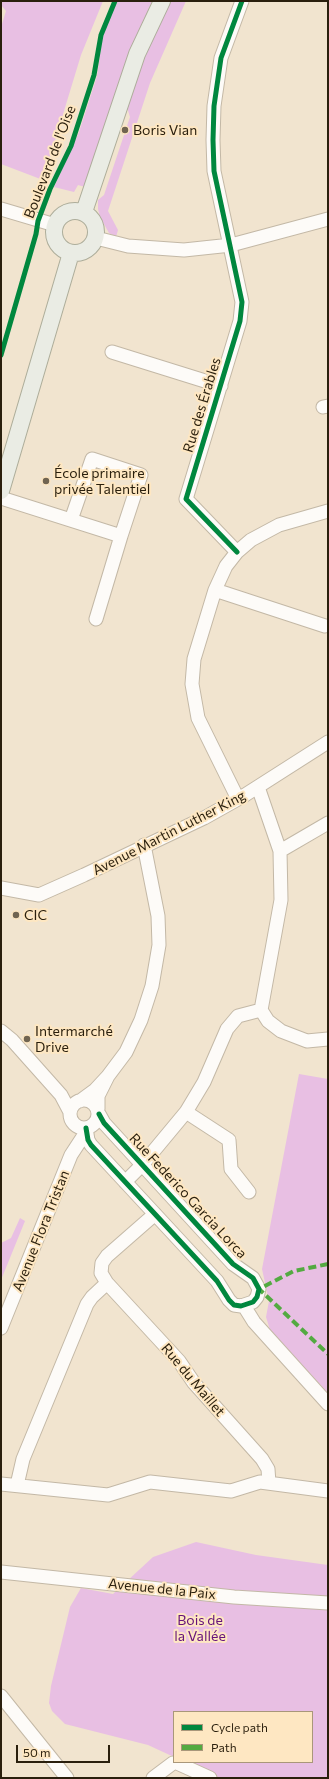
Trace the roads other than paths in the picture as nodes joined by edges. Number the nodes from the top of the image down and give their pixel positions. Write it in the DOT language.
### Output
graph roads {
  1 [pos="162,1"];
  2 [pos="242,1"];
  3 [pos="1,209"];
  4 [pos="84,212"];
  5 [pos="328,219"];
  6 [pos="55,225"];
  7 [pos="96,238"];
  8 [pos="231,245"];
  9 [pos="71,253"];
  10 [pos="112,352"];
  11 [pos="221,386"];
  12 [pos="1,492"];
  13 [pos="1,498"];
  14 [pos="328,511"];
  15 [pos="71,520"];
  16 [pos="121,536"];
  17 [pos="237,552"];
  18 [pos="215,590"];
  19 [pos="96,618"];
  20 [pos="325,626"];
  21 [pos="328,742"];
  22 [pos="258,787"];
  23 [pos="238,799"];
  24 [pos="328,823"];
  25 [pos="144,845"];
  26 [pos="280,851"];
  27 [pos="1,888"];
  28 [pos="261,1010"];
  29 [pos="1,1031"];
  30 [pos="328,1039"];
  31 [pos="108,1076"];
  32 [pos="61,1095"];
  33 [pos="79,1101"];
  34 [pos="98,1112"];
  35 [pos="186,1112"];
  36 [pos="81,1125"];
  37 [pos="91,1145"];
  38 [pos="72,1153"];
  39 [pos="142,1165"];
  40 [pos="125,1182"];
  41 [pos="249,1192"];
  42 [pos="155,1214"];
  43 [pos="107,1282"];
  44 [pos="244,1306"];
  45 [pos="1,1328"];
  46 [pos="328,1404"];
  47 [pos="269,1483"];
  48 [pos="1,1484"];
  49 [pos="17,1485"];
  50 [pos="328,1491"];
  51 [pos="1,1572"];
  52 [pos="326,1602"];
  53 [pos="1,1696"];
  54 [pos="67,1778"];
  55 [pos="153,1778"];
  56 [pos="210,1778"];
  1 -- 4 [label="main road"];
  2 -- 8 [label="street, Rue des Érables"];
  3 -- 6 [label="street"];
  4 -- 6 [label="main road"];
  4 -- 7 [label="main road"];
  5 -- 8 [label="street"];
  6 -- 9 [label="main road"];
  7 -- 8 [label="street"];
  7 -- 9 [label="main road"];
  8 -- 11 [label="street, Rue des Érables"];
  9 -- 12 [label="main road"];
  10 -- 11 [label="street"];
  11 -- 17 [label="street, Rue des Érables"];
  13 -- 15 [label="street"];
  14 -- 17 [label="street"];
  15 -- 16 [label="street"];
  15 -- 16 [label="street"];
  16 -- 19 [label="street"];
  17 -- 18 [label="street"];
  18 -- 20 [label="street"];
  18 -- 23 [label="street"];
  21 -- 22 [label="street, Avenue Martin Luther King"];
  22 -- 23 [label="street, Avenue Martin Luther King"];
  22 -- 26 [label="street"];
  23 -- 25 [label="street, Avenue Martin Luther King"];
  24 -- 26 [label="street"];
  25 -- 27 [label="street, Avenue Martin Luther King"];
  25 -- 31 [label="street"];
  26 -- 28 [label="street"];
  28 -- 30 [label="street"];
  28 -- 35 [label="street"];
  29 -- 32 [label="street"];
  31 -- 33 [label="street"];
  31 -- 34 [label="street"];
  32 -- 33 [label="street"];
  32 -- 36 [label="street"];
  33 -- 34 [label="street"];
  33 -- 36 [label="street"];
  34 -- 36 [label="street"];
  34 -- 39 [label="street, Rue Federico Garcia Lorca"];
  35 -- 39 [label="street"];
  35 -- 41 [label="street"];
  36 -- 37 [label="street"];
  36 -- 38 [label="street, Avenue Flora Tristan"];
  37 -- 38 [label="street"];
  37 -- 40 [label="street"];
  38 -- 45 [label="street, Avenue Flora Tristan"];
  39 -- 40 [label="street"];
  39 -- 44 [label="street, Rue Federico Garcia Lorca"];
  40 -- 42 [label="street"];
  42 -- 43 [label="street, Rue du Maillet"];
  42 -- 44 [label="street"];
  43 -- 47 [label="street, Rue du Maillet"];
  43 -- 49 [label="street"];
  44 -- 46 [label="street"];
  47 -- 49 [label="street"];
  47 -- 50 [label="street"];
  48 -- 49 [label="street"];
  51 -- 52 [label="street, Avenue de la Paix"];
  53 -- 54 [label="street"];
  55 -- 56 [label="street"];
}
